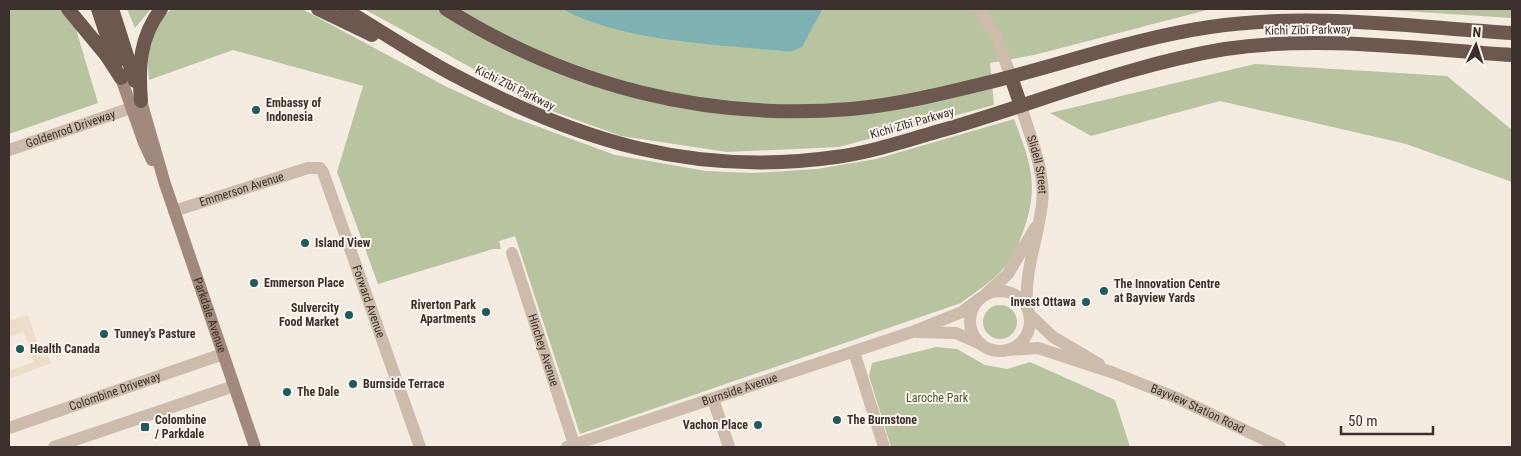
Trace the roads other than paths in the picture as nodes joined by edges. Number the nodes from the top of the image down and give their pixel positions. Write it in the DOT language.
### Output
graph roads {
  1 [pos="68,9"];
  2 [pos="98,9"];
  3 [pos="112,9"];
  4 [pos="161,9"];
  5 [pos="318,9"];
  6 [pos="344,9"];
  7 [pos="448,9"];
  8 [pos="978,9"];
  9 [pos="1512,33"];
  10 [pos="1512,55"];
  11 [pos="452,74"];
  12 [pos="1011,77"];
  13 [pos="121,78"];
  14 [pos="136,105"];
  15 [pos="1021,106"];
  16 [pos="9,150"];
  17 [pos="308,168"];
  18 [pos="174,211"];
  19 [pos="1038,224"];
  20 [pos="512,253"];
  21 [pos="981,298"];
  22 [pos="1029,311"];
  23 [pos="912,332"];
  24 [pos="981,344"];
  25 [pos="1008,350"];
  26 [pos="854,352"];
  27 [pos="223,354"];
  28 [pos="1114,373"];
  29 [pos="234,386"];
  30 [pos="713,399"];
  31 [pos="9,428"];
  32 [pos="573,446"];
  33 [pos="54,447"];
  34 [pos="255,447"];
  35 [pos="420,447"];
  36 [pos="729,447"];
  37 [pos="884,447"];
  38 [pos="1280,447"];
  1 -- 13 [label="highway"];
  2 -- 13 [label="highway"];
  3 -- 14 [label="highway"];
  4 -- 14 [label="highway"];
  5 -- 11 [label="highway"];
  6 -- 11 [label="highway, Kichi Zībī Parkway"];
  7 -- 12 [label="highway, Kichi Zībī Parkway"];
  8 -- 12 [label="street"];
  9 -- 12 [label="highway, Kichi Zībī Parkway"];
  10 -- 15 [label="highway, Kichi Zībī Parkway"];
  11 -- 15 [label="highway, Kichi Zībī Parkway"];
  12 -- 15 [label="highway"];
  13 -- 14 [label="main road, Parkdale Avenue"];
  14 -- 16 [label="street, Goldenrod Driveway"];
  14 -- 18 [label="main road, Parkdale Avenue"];
  15 -- 19 [label="street, Slidell Street"];
  17 -- 18 [label="street, Emmerson Avenue"];
  17 -- 35 [label="street, Forward Avenue"];
  18 -- 27 [label="main road, Parkdale Avenue"];
  19 -- 21 [label="street, Slidell Street"];
  19 -- 22 [label="street, Slidell Street"];
  20 -- 32 [label="street, Hinchey Avenue"];
  21 -- 22 [label="street"];
  21 -- 23 [label="street, Burnside Avenue"];
  21 -- 24 [label="street"];
  22 -- 25 [label="street"];
  22 -- 28 [label="street, Bayview Station Road"];
  23 -- 24 [label="street, Burnside Avenue"];
  23 -- 26 [label="street, Burnside Avenue"];
  24 -- 25 [label="street"];
  25 -- 28 [label="street, Bayview Station Road"];
  26 -- 30 [label="street, Burnside Avenue"];
  26 -- 37 [label="street"];
  27 -- 29 [label="main road, Parkdale Avenue"];
  27 -- 31 [label="street, Colombine Driveway"];
  28 -- 38 [label="street, Bayview Station Road"];
  29 -- 33 [label="street"];
  29 -- 34 [label="main road, Parkdale Avenue"];
  30 -- 32 [label="street, Burnside Avenue"];
  30 -- 36 [label="street"];
}
